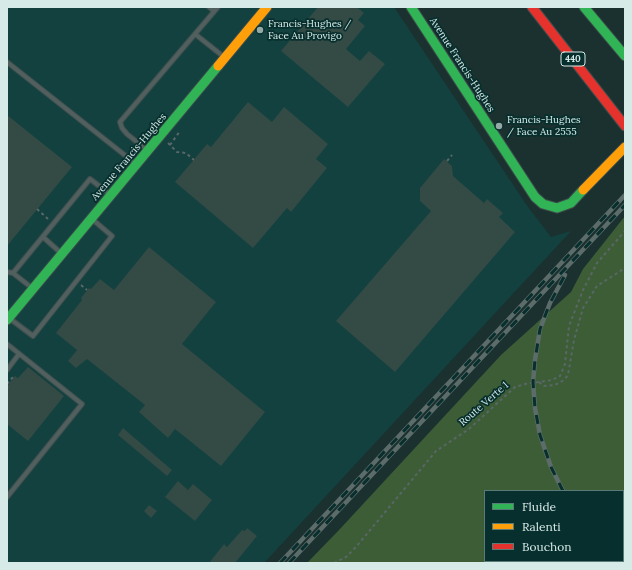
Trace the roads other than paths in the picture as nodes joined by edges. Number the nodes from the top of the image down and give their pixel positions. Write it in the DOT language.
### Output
graph roads {
  1 [pos="209,7"];
  2 [pos="218,7"];
  3 [pos="267,7"];
  4 [pos="411,7"];
  5 [pos="531,7"];
  6 [pos="584,7"];
  7 [pos="587,7"];
  8 [pos="214,11"];
  9 [pos="595,20"];
  10 [pos="196,34"];
  11 [pos="625,56"];
  12 [pos="225,58"];
  13 [pos="7,62"];
  14 [pos="625,126"];
  15 [pos="625,147"];
  16 [pos="148,151"];
  17 [pos="136,165"];
  18 [pos="111,195"];
  19 [pos="92,218"];
  20 [pos="43,237"];
  21 [pos="62,254"];
  22 [pos="7,272"];
  23 [pos="13,273"];
  24 [pos="33,289"];
  25 [pos="8,318"];
  26 [pos="7,344"];
  27 [pos="19,354"];
  28 [pos="7,370"];
  29 [pos="7,497"];
  1 -- 8 [label="lane"];
  2 -- 8 [label="lane"];
  3 -- 12 [label="main road, Avenue Francis-Hughes"];
  4 -- 15 [label="main road, Avenue Francis-Hughes"];
  5 -- 14 [label="main road, 440"];
  6 -- 9 [label="main road"];
  7 -- 9 [label="main road"];
  8 -- 10 [label="lane"];
  9 -- 11 [label="main road"];
  10 -- 12 [label="lane"];
  10 -- 16 [label="lane"];
  12 -- 16 [label="main road, Avenue Francis-Hughes"];
  13 -- 17 [label="lane"];
  16 -- 17 [label="main road, Avenue Francis-Hughes"];
  17 -- 18 [label="main road, Avenue Francis-Hughes"];
  18 -- 19 [label="main road, Avenue Francis-Hughes"];
  18 -- 20 [label="lane"];
  19 -- 21 [label="main road, Avenue Francis-Hughes"];
  19 -- 25 [label="lane"];
  20 -- 21 [label="lane"];
  20 -- 23 [label="lane"];
  21 -- 24 [label="main road, Avenue Francis-Hughes"];
  22 -- 23 [label="lane"];
  23 -- 24 [label="lane"];
  24 -- 25 [label="main road, Avenue Francis-Hughes"];
  26 -- 27 [label="lane"];
  27 -- 28 [label="lane"];
  27 -- 29 [label="lane"];
}
